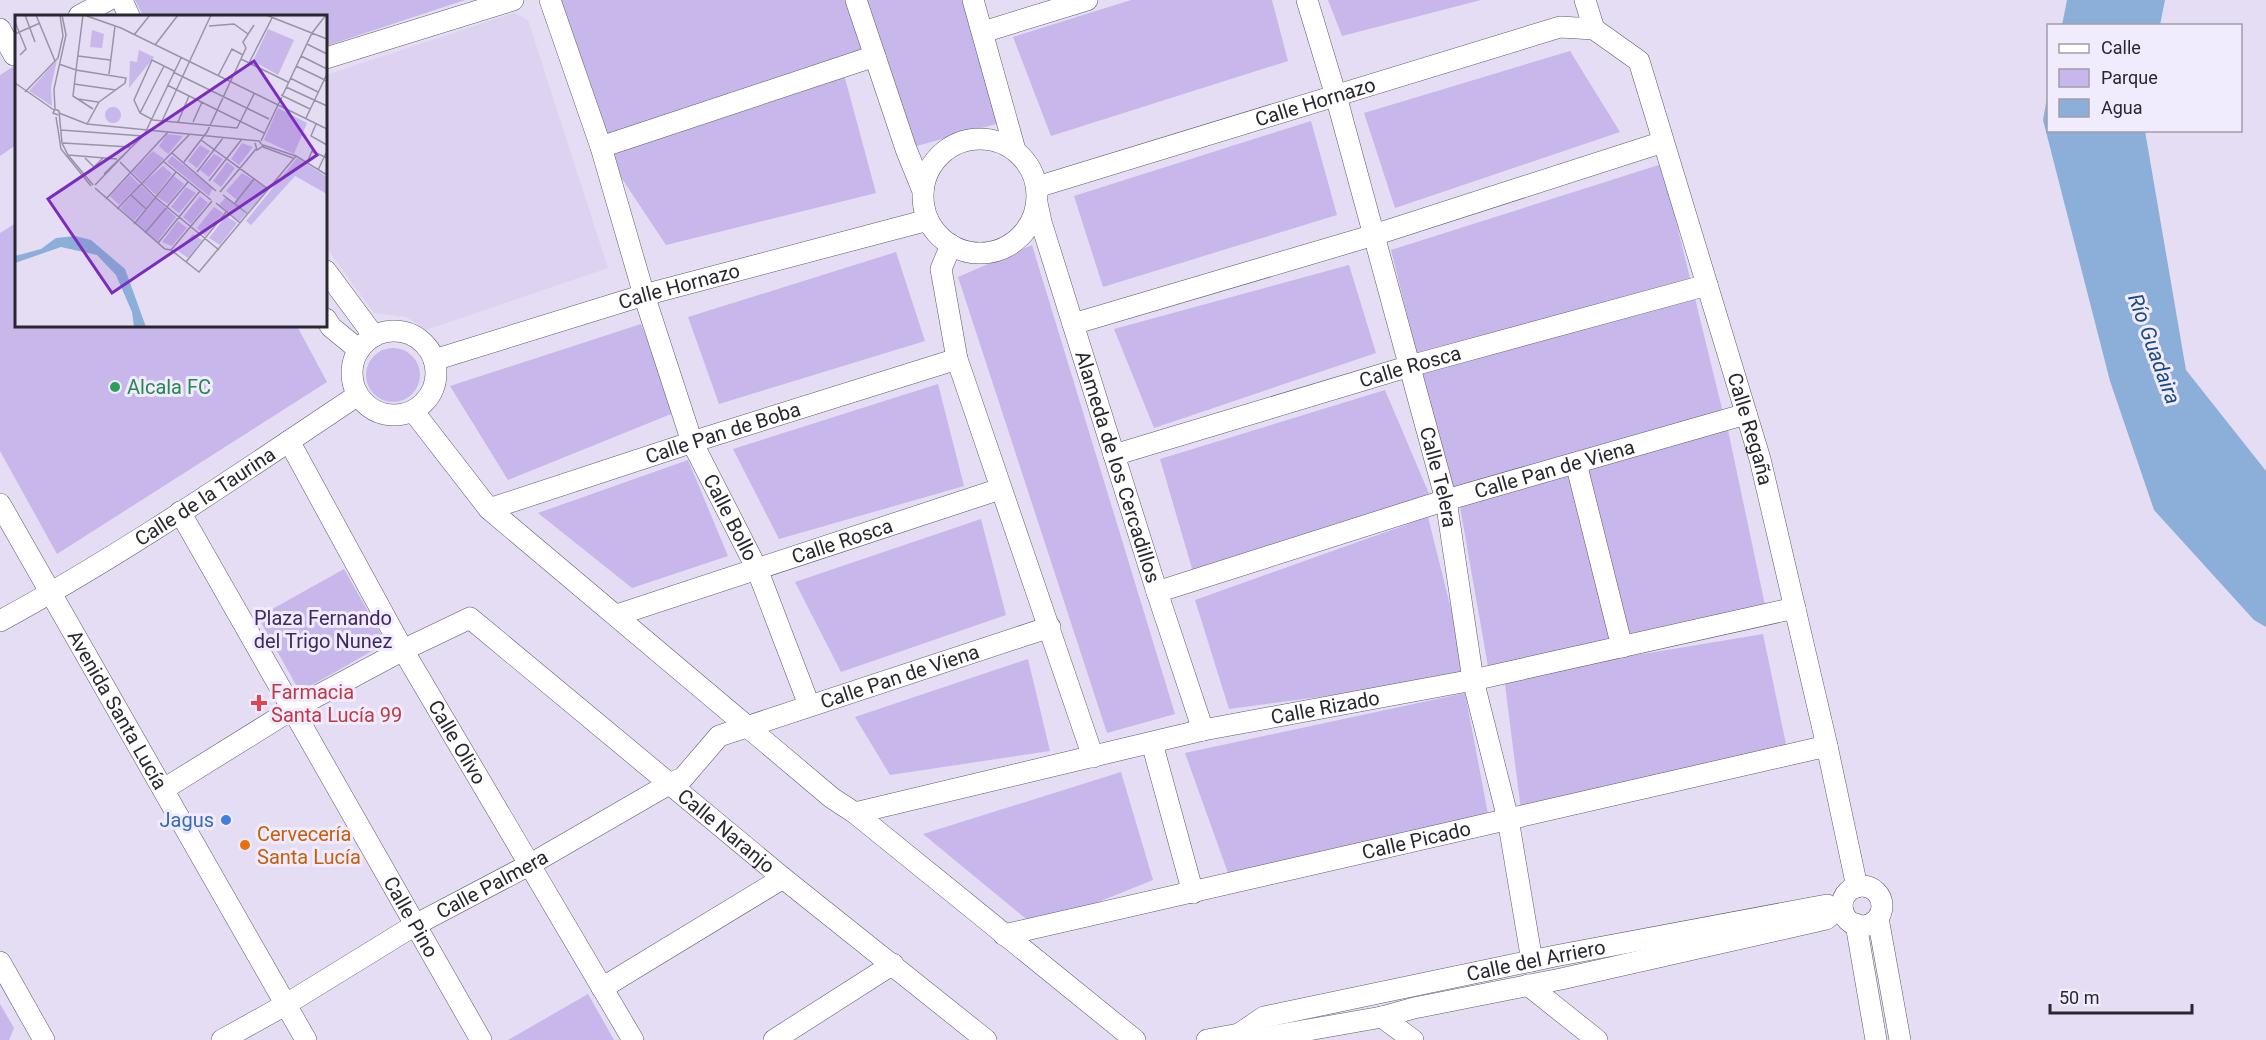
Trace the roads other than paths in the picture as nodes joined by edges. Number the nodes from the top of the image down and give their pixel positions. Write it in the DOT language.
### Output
graph roads {
  1 [pos="108,0"];
  2 [pos="122,0"];
  3 [pos="513,0"];
  4 [pos="550,0"];
  5 [pos="856,0"];
  6 [pos="973,0"];
  7 [pos="1087,0"];
  8 [pos="1307,0"];
  9 [pos="1585,0"];
  10 [pos="82,15"];
  11 [pos="129,15"];
  12 [pos="0,29"];
  13 [pos="1594,29"];
  14 [pos="983,32"];
  15 [pos="15,54"];
  16 [pos="874,56"];
  17 [pos="327,58"];
  18 [pos="1336,96"];
  19 [pos="1664,142"];
  20 [pos="601,147"];
  21 [pos="1015,150"];
  22 [pos="923,191"];
  23 [pos="1037,195"];
  24 [pos="928,220"];
  25 [pos="1374,235"];
  26 [pos="951,245"];
  27 [pos="327,273"];
  28 [pos="1707,285"];
  29 [pos="644,295"];
  30 [pos="327,321"];
  31 [pos="1073,324"];
  32 [pos="366,343"];
  33 [pos="957,359"];
  34 [pos="434,360"];
  35 [pos="1410,366"];
  36 [pos="358,395"];
  37 [pos="413,411"];
  38 [pos="1746,414"];
  39 [pos="289,441"];
  40 [pos="693,442"];
  41 [pos="1114,455"];
  42 [pos="1576,463"];
  43 [pos="1000,489"];
  44 [pos="1446,500"];
  45 [pos="0,504"];
  46 [pos="489,509"];
  47 [pos="180,512"];
  48 [pos="757,569"];
  49 [pos="1157,592"];
  50 [pos="50,594"];
  51 [pos="1795,608"];
  52 [pos="616,615"];
  53 [pos="0,621"];
  54 [pos="1050,627"];
  55 [pos="1622,647"];
  56 [pos="403,650"];
  57 [pos="1473,680"];
  58 [pos="809,705"];
  59 [pos="291,710"];
  60 [pos="748,725"];
  61 [pos="1203,730"];
  62 [pos="1152,743"];
  63 [pos="1827,746"];
  64 [pos="1093,757"];
  65 [pos="669,784"];
  66 [pos="164,789"];
  67 [pos="855,813"];
  68 [pos="1508,819"];
  69 [pos="529,865"];
  70 [pos="783,878"];
  71 [pos="1857,887"];
  72 [pos="1193,893"];
  73 [pos="1844,916"];
  74 [pos="1878,918"];
  75 [pos="415,925"];
  76 [pos="1004,935"];
  77 [pos="1532,961"];
  78 [pos="0,962"];
  79 [pos="892,964"];
  80 [pos="1528,985"];
  81 [pos="602,988"];
  82 [pos="285,1005"];
  83 [pos="1382,1017"];
  84 [pos="1224,1037"];
  85 [pos="44,1040"];
  86 [pos="222,1040"];
  87 [pos="306,1040"];
  88 [pos="481,1040"];
  89 [pos="633,1040"];
  90 [pos="774,1040"];
  91 [pos="986,1040"];
  92 [pos="1135,1040"];
  93 [pos="1413,1040"];
  94 [pos="1598,1040"];
  95 [pos="1876,1040"];
  96 [pos="1900,1040"];
  1 -- 10 [label="street"];
  2 -- 11 [label="street"];
  3 -- 17 [label="street"];
  4 -- 20 [label="street, Calle Bollo"];
  5 -- 16 [label="street"];
  6 -- 14 [label="street"];
  7 -- 14 [label="street"];
  8 -- 18 [label="street, Calle Telera"];
  9 -- 13 [label="street"];
  12 -- 15 [label="street"];
  13 -- 18 [label="street, Calle Hornazo"];
  13 -- 19 [label="street, Calle Regaña"];
  14 -- 21 [label="street"];
  16 -- 20 [label="street"];
  16 -- 22 [label="street"];
  18 -- 23 [label="street, Calle Hornazo"];
  18 -- 25 [label="street, Calle Telera"];
  19 -- 25 [label="street"];
  19 -- 28 [label="street, Calle Regaña"];
  20 -- 29 [label="street, Calle Bollo"];
  21 -- 22 [label="street"];
  21 -- 23 [label="street"];
  22 -- 24 [label="street"];
  23 -- 26 [label="street"];
  23 -- 31 [label="street, Alameda de los Cercadillos"];
  24 -- 26 [label="street"];
  24 -- 29 [label="street, Calle Hornazo"];
  25 -- 31 [label="street"];
  25 -- 35 [label="street, Calle Telera"];
  26 -- 33 [label="street"];
  27 -- 32 [label="street"];
  28 -- 35 [label="street, Calle Rosca"];
  28 -- 38 [label="street, Calle Regaña"];
  29 -- 34 [label="street, Calle Hornazo"];
  29 -- 40 [label="street, Calle Bollo"];
  30 -- 32 [label="street"];
  31 -- 41 [label="street, Alameda de los Cercadillos"];
  32 -- 34 [label="street"];
  32 -- 36 [label="street"];
  33 -- 40 [label="street, Calle Pan de Boba"];
  33 -- 43 [label="street"];
  34 -- 37 [label="street"];
  35 -- 41 [label="street, Calle Rosca"];
  35 -- 44 [label="street, Calle Telera"];
  36 -- 37 [label="street"];
  36 -- 39 [label="street, Calle de la Taurina"];
  37 -- 46 [label="street"];
  38 -- 42 [label="street, Calle Pan de Viena"];
  38 -- 51 [label="street, Calle Regaña"];
  39 -- 47 [label="street, Calle de la Taurina"];
  39 -- 56 [label="street, Calle Olivo"];
  40 -- 46 [label="street, Calle Pan de Boba"];
  40 -- 48 [label="street, Calle Bollo"];
  41 -- 49 [label="street, Alameda de los Cercadillos"];
  42 -- 44 [label="street, Calle Pan de Viena"];
  42 -- 55 [label="street"];
  43 -- 48 [label="street, Calle Rosca"];
  43 -- 54 [label="street"];
  44 -- 49 [label="street, Calle Pan de Viena"];
  44 -- 57 [label="street, Calle Telera"];
  45 -- 50 [label="street, Avenida Santa Lucía"];
  46 -- 52 [label="street"];
  47 -- 50 [label="street, Calle de la Taurina"];
  47 -- 59 [label="street, Calle Pino"];
  48 -- 52 [label="street, Calle Rosca"];
  48 -- 58 [label="street, Calle Bollo"];
  49 -- 61 [label="street, Alameda de los Cercadillos"];
  50 -- 53 [label="street, Calle de la Taurina"];
  50 -- 66 [label="street, Avenida Santa Lucía"];
  51 -- 55 [label="street, Calle Rizado"];
  51 -- 63 [label="street, Calle Regaña"];
  52 -- 60 [label="street"];
  54 -- 58 [label="street, Calle Pan de Viena"];
  54 -- 64 [label="street"];
  55 -- 57 [label="street, Calle Rizado"];
  56 -- 59 [label="street"];
  56 -- 65 [label="street, Calle Naranjo"];
  56 -- 69 [label="street, Calle Olivo"];
  57 -- 61 [label="street, Calle Rizado"];
  57 -- 68 [label="street, Calle Telera"];
  58 -- 60 [label="street, Calle Pan de Viena"];
  59 -- 66 [label="street"];
  59 -- 75 [label="street, Calle Pino"];
  60 -- 65 [label="street, Calle Pan de Viena"];
  60 -- 67 [label="street"];
  61 -- 62 [label="street, Calle Rizado"];
  62 -- 64 [label="street, Calle Rizado"];
  62 -- 72 [label="street"];
  63 -- 68 [label="street, Calle Picado"];
  63 -- 71 [label="street, Calle Regaña"];
  64 -- 67 [label="street, Calle Rizado"];
  65 -- 69 [label="street, Calle Palmera"];
  65 -- 70 [label="street, Calle Naranjo"];
  66 -- 82 [label="street, Avenida Santa Lucía"];
  67 -- 76 [label="street"];
  68 -- 72 [label="street, Calle Picado"];
  68 -- 77 [label="street, Calle Telera"];
  69 -- 75 [label="street, Calle Palmera"];
  69 -- 81 [label="street, Calle Olivo"];
  70 -- 79 [label="street, Calle Naranjo"];
  70 -- 81 [label="street"];
  71 -- 73 [label="street"];
  71 -- 74 [label="street"];
  72 -- 76 [label="street, Calle Picado"];
  73 -- 74 [label="street"];
  73 -- 77 [label="street, Calle del Arriero"];
  73 -- 80 [label="street, Calle del Arriero"];
  73 -- 95 [label="street"];
  74 -- 96 [label="street"];
  75 -- 82 [label="street, Calle Palmera"];
  75 -- 88 [label="street, Calle Pino"];
  76 -- 92 [label="street"];
  77 -- 84 [label="street, Calle del Arriero"];
  78 -- 85 [label="street"];
  79 -- 90 [label="street"];
  79 -- 91 [label="street, Calle Naranjo"];
  80 -- 83 [label="street, Calle del Arriero"];
  80 -- 94 [label="street"];
  81 -- 89 [label="street, Calle Olivo"];
  82 -- 86 [label="street, Calle Palmera"];
  82 -- 87 [label="street, Avenida Santa Lucía"];
  83 -- 84 [label="street, Calle del Arriero"];
  83 -- 93 [label="street"];
}
